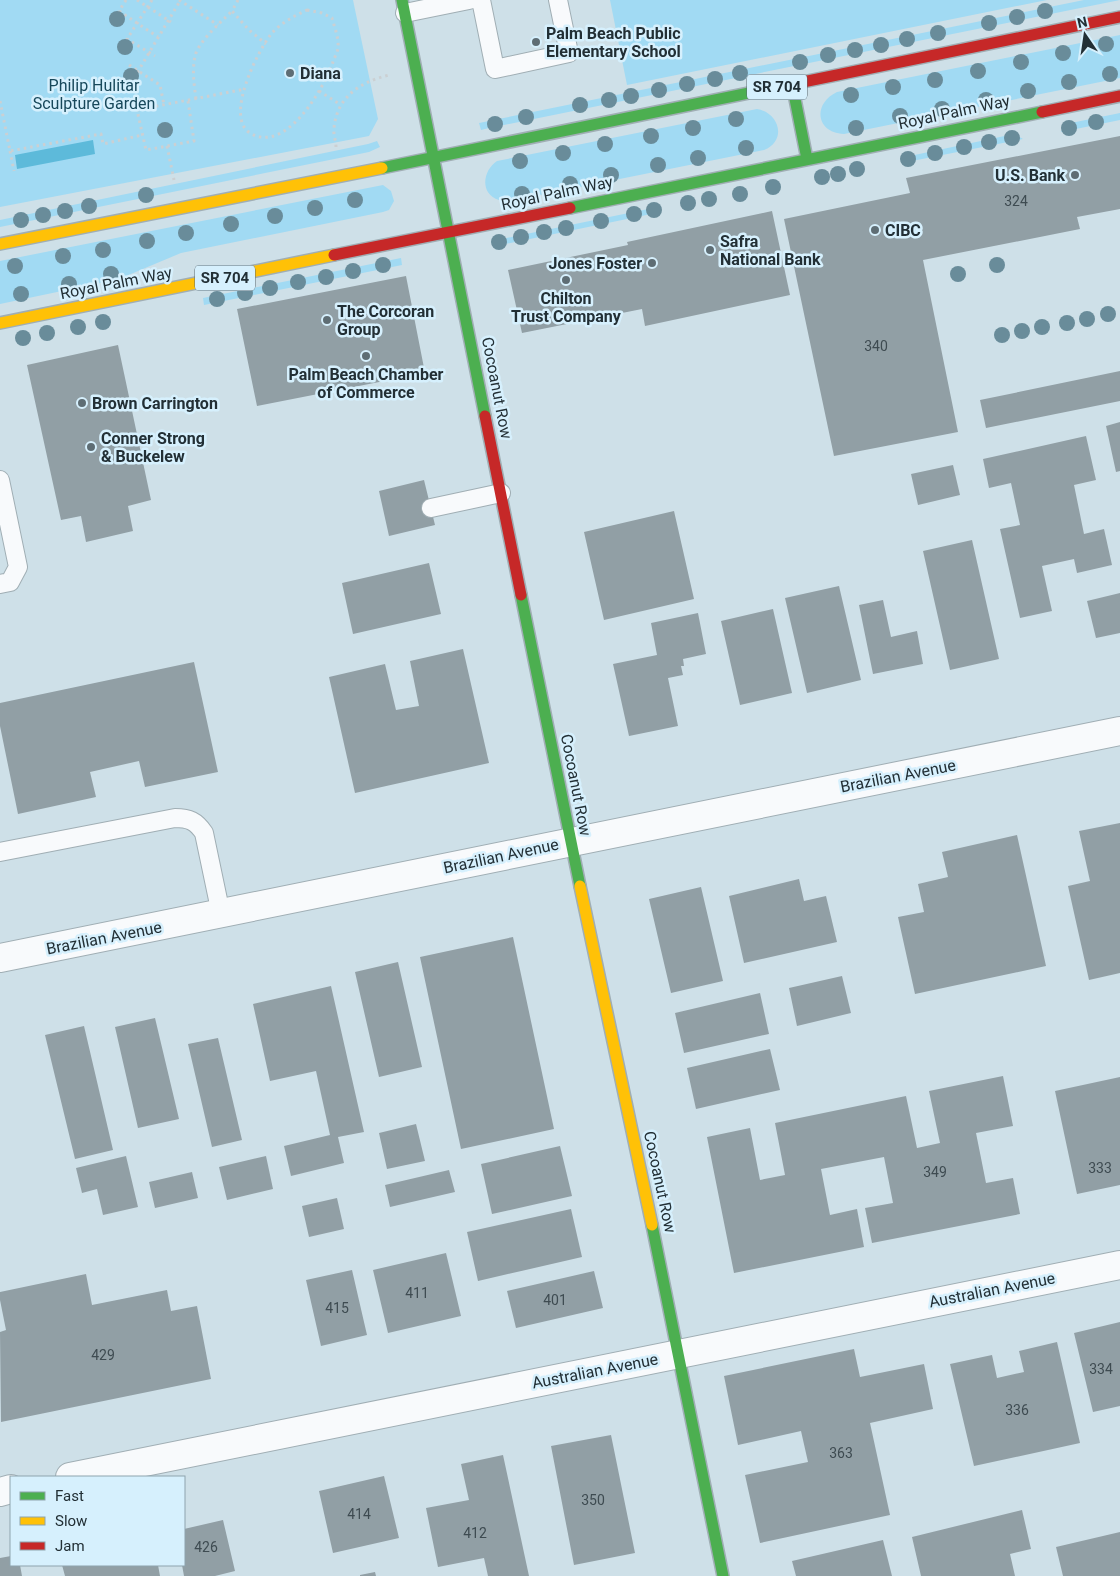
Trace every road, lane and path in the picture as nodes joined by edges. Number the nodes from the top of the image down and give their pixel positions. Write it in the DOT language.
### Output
graph roads {
  1 [pos="126,0"];
  2 [pos="137,0"];
  3 [pos="152,0"];
  4 [pos="180,0"];
  5 [pos="238,0"];
  6 [pos="469,0"];
  7 [pos="481,0"];
  8 [pos="558,0"];
  9 [pos="148,7"];
  10 [pos="404,7"];
  11 [pos="232,11"];
  12 [pos="1120,17"];
  13 [pos="169,21"];
  14 [pos="138,23"];
  15 [pos="218,25"];
  16 [pos="158,37"];
  17 [pos="266,44"];
  18 [pos="149,52"];
  19 [pos="155,56"];
  20 [pos="129,66"];
  21 [pos="416,69"];
  22 [pos="138,71"];
  23 [pos="134,78"];
  24 [pos="792,84"];
  25 [pos="245,89"];
  26 [pos="319,91"];
  27 [pos="1120,96"];
  28 [pos="196,99"];
  29 [pos="0,101"];
  30 [pos="188,101"];
  31 [pos="164,105"];
  32 [pos="341,105"];
  33 [pos="2,117"];
  34 [pos="142,135"];
  35 [pos="167,146"];
  36 [pos="336,148"];
  37 [pos="10,151"];
  38 [pos="434,158"];
  39 [pos="807,159"];
  40 [pos="14,171"];
  41 [pos="172,174"];
  42 [pos="449,232"];
  43 [pos="0,244"];
  44 [pos="0,323"];
  45 [pos="0,480"];
  46 [pos="501,493"];
  47 [pos="431,508"];
  48 [pos="0,584"];
  49 [pos="1120,731"];
  50 [pos="571,842"];
  51 [pos="0,852"];
  52 [pos="221,914"];
  53 [pos="0,958"];
  54 [pos="1120,1265"];
  55 [pos="678,1354"];
  56 [pos="75,1476"];
  57 [pos="723,1576"];
  1 -- 14 [label="path"];
  2 -- 9 [label="path"];
  3 -- 9 [label="path"];
  4 -- 13 [label="path"];
  4 -- 15 [label="path"];
  5 -- 11 [label="path"];
  6 -- 10 [label="lane"];
  7 -- 8 [label="lane"];
  9 -- 13 [label="path"];
  9 -- 14 [label="path"];
  10 -- 21 [label="main road, Cocoanut Row"];
  11 -- 15 [label="path"];
  11 -- 17 [label="path"];
  12 -- 24 [label="main road, SR 704"];
  13 -- 16 [label="path"];
  14 -- 16 [label="path"];
  14 -- 18 [label="path"];
  15 -- 28 [label="path"];
  16 -- 18 [label="path"];
  17 -- 25 [label="path"];
  17 -- 26 [label="path"];
  18 -- 19 [label="path"];
  18 -- 22 [label="path"];
  20 -- 22 [label="path"];
  21 -- 32 [label="path"];
  21 -- 38 [label="main road, Cocoanut Row"];
  22 -- 23 [label="path"];
  22 -- 31 [label="path"];
  24 -- 38 [label="main road, SR 704"];
  24 -- 39 [label="main road"];
  25 -- 26 [label="path"];
  25 -- 28 [label="path"];
  26 -- 32 [label="path"];
  27 -- 39 [label="main road, Royal Palm Way / SR 704"];
  28 -- 30 [label="path"];
  29 -- 33 [label="path"];
  30 -- 31 [label="path"];
  30 -- 35 [label="path"];
  31 -- 34 [label="path"];
  32 -- 36 [label="path"];
  33 -- 37 [label="path"];
  34 -- 35 [label="path"];
  34 -- 37 [label="path"];
  35 -- 41 [label="path"];
  37 -- 40 [label="path"];
  38 -- 42 [label="main road, Cocoanut Row"];
  38 -- 43 [label="main road, SR 704"];
  39 -- 42 [label="main road, Royal Palm Way / SR 704"];
  42 -- 44 [label="main road, Royal Palm Way / SR 704"];
  42 -- 46 [label="main road, Cocoanut Row"];
  45 -- 48 [label="lane"];
  46 -- 47 [label="lane"];
  46 -- 50 [label="main road, Cocoanut Row"];
  49 -- 50 [label="street, Brazilian Avenue"];
  50 -- 52 [label="street, Brazilian Avenue"];
  50 -- 55 [label="main road, Cocoanut Row"];
  51 -- 52 [label="lane"];
  52 -- 53 [label="street, Brazilian Avenue"];
  54 -- 55 [label="street, Australian Avenue"];
  55 -- 56 [label="street, Australian Avenue"];
  55 -- 57 [label="main road, Cocoanut Row"];
}
